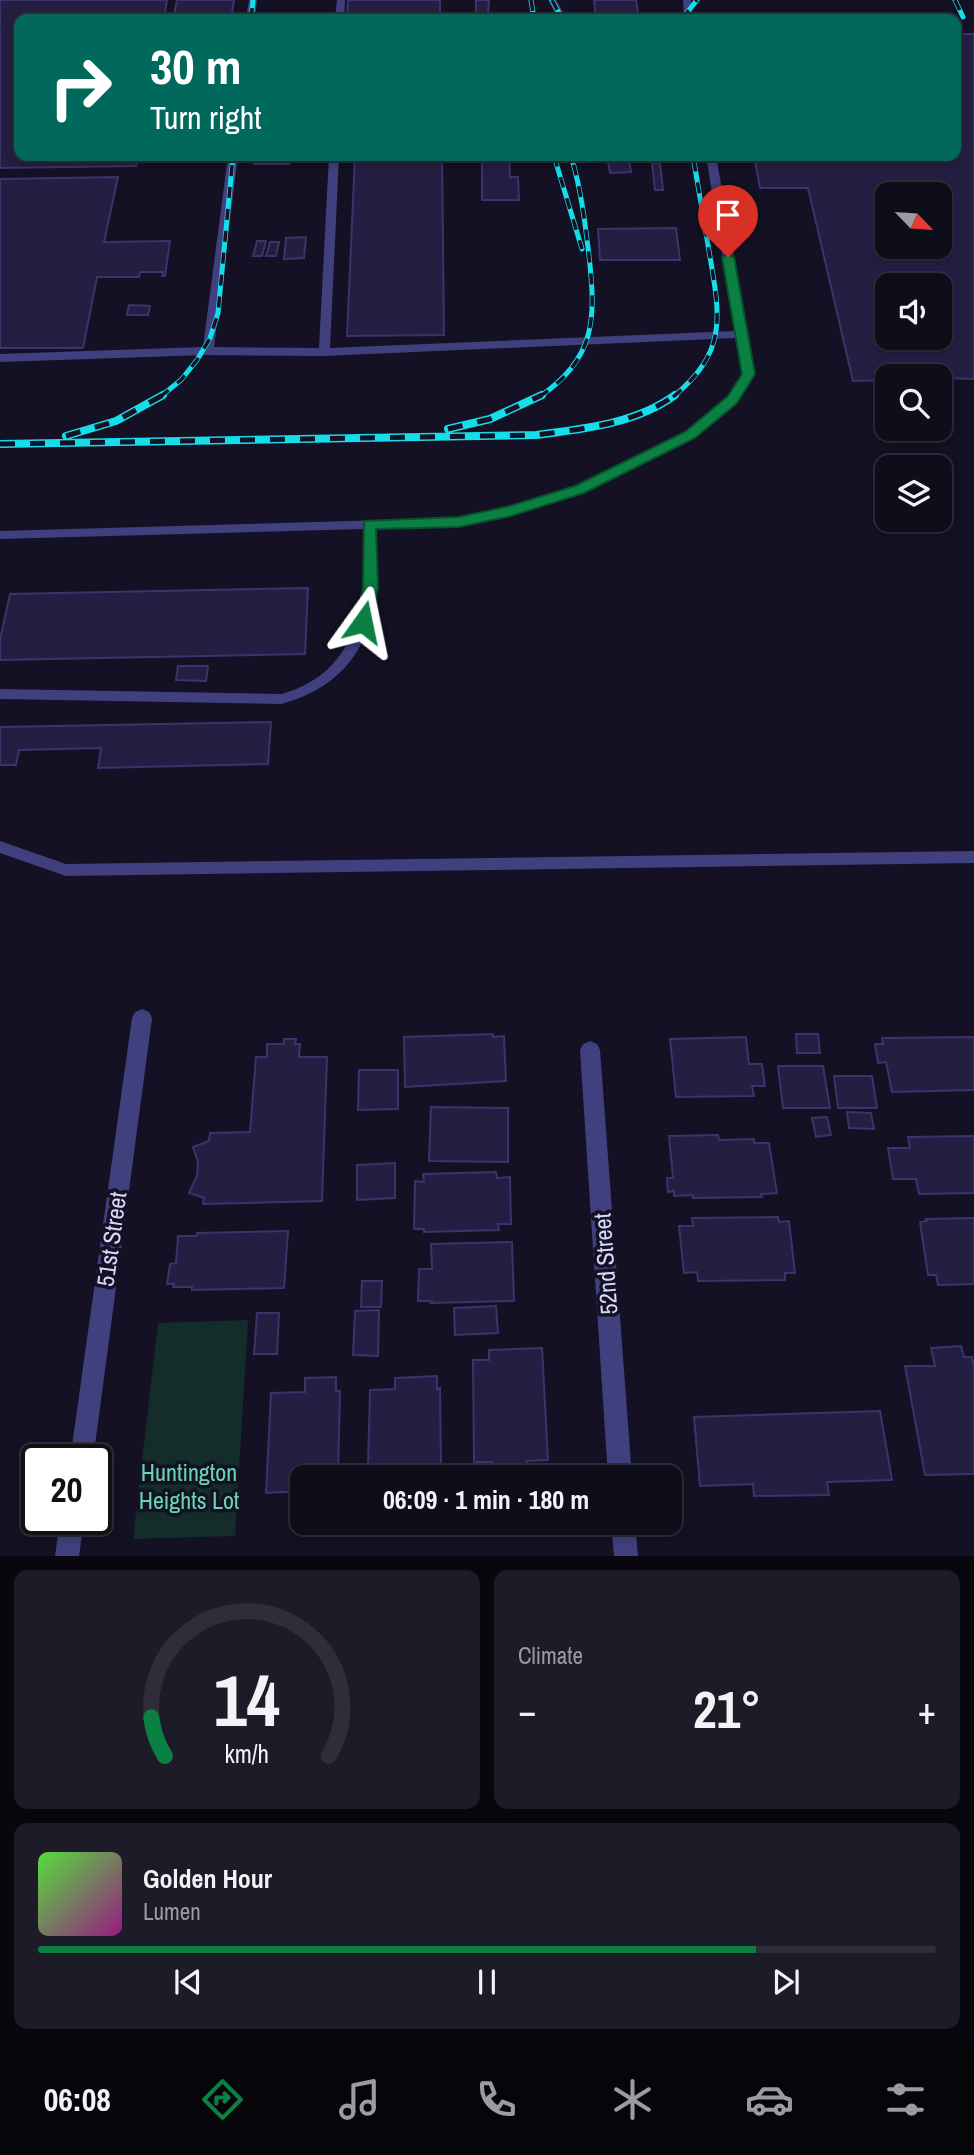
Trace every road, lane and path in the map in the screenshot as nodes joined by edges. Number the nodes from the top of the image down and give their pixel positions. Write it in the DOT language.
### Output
graph roads {
  1 [pos="232,161"];
  2 [pos="334,161"];
  3 [pos="711,161"];
  4 [pos="741,334"];
  5 [pos="208,351"];
  6 [pos="324,352"];
  7 [pos="0,358"];
  8 [pos="369,524"];
  9 [pos="0,536"];
  10 [pos="0,694"];
  11 [pos="0,847"];
  12 [pos="974,856"];
  13 [pos="142,1018"];
  14 [pos="590,1050"];
  15 [pos="82,1444"];
  16 [pos="619,1465"];
  17 [pos="70,1535"];
  18 [pos="625,1535"];
  19 [pos="67,1556"];
  20 [pos="626,1556"];
  1 -- 5 [label="lane"];
  2 -- 6 [label="lane"];
  3 -- 4 [label="lane"];
  4 -- 6 [label="lane"];
  4 -- 8 [label="lane"];
  5 -- 6 [label="lane"];
  5 -- 7 [label="lane"];
  8 -- 9 [label="lane"];
  8 -- 10 [label="lane"];
  11 -- 12 [label="lane"];
  13 -- 15 [label="street, 51st Street"];
  14 -- 16 [label="street, 52nd Street"];
  17 -- 19 [label="street"];
  18 -- 20 [label="street"];
}
